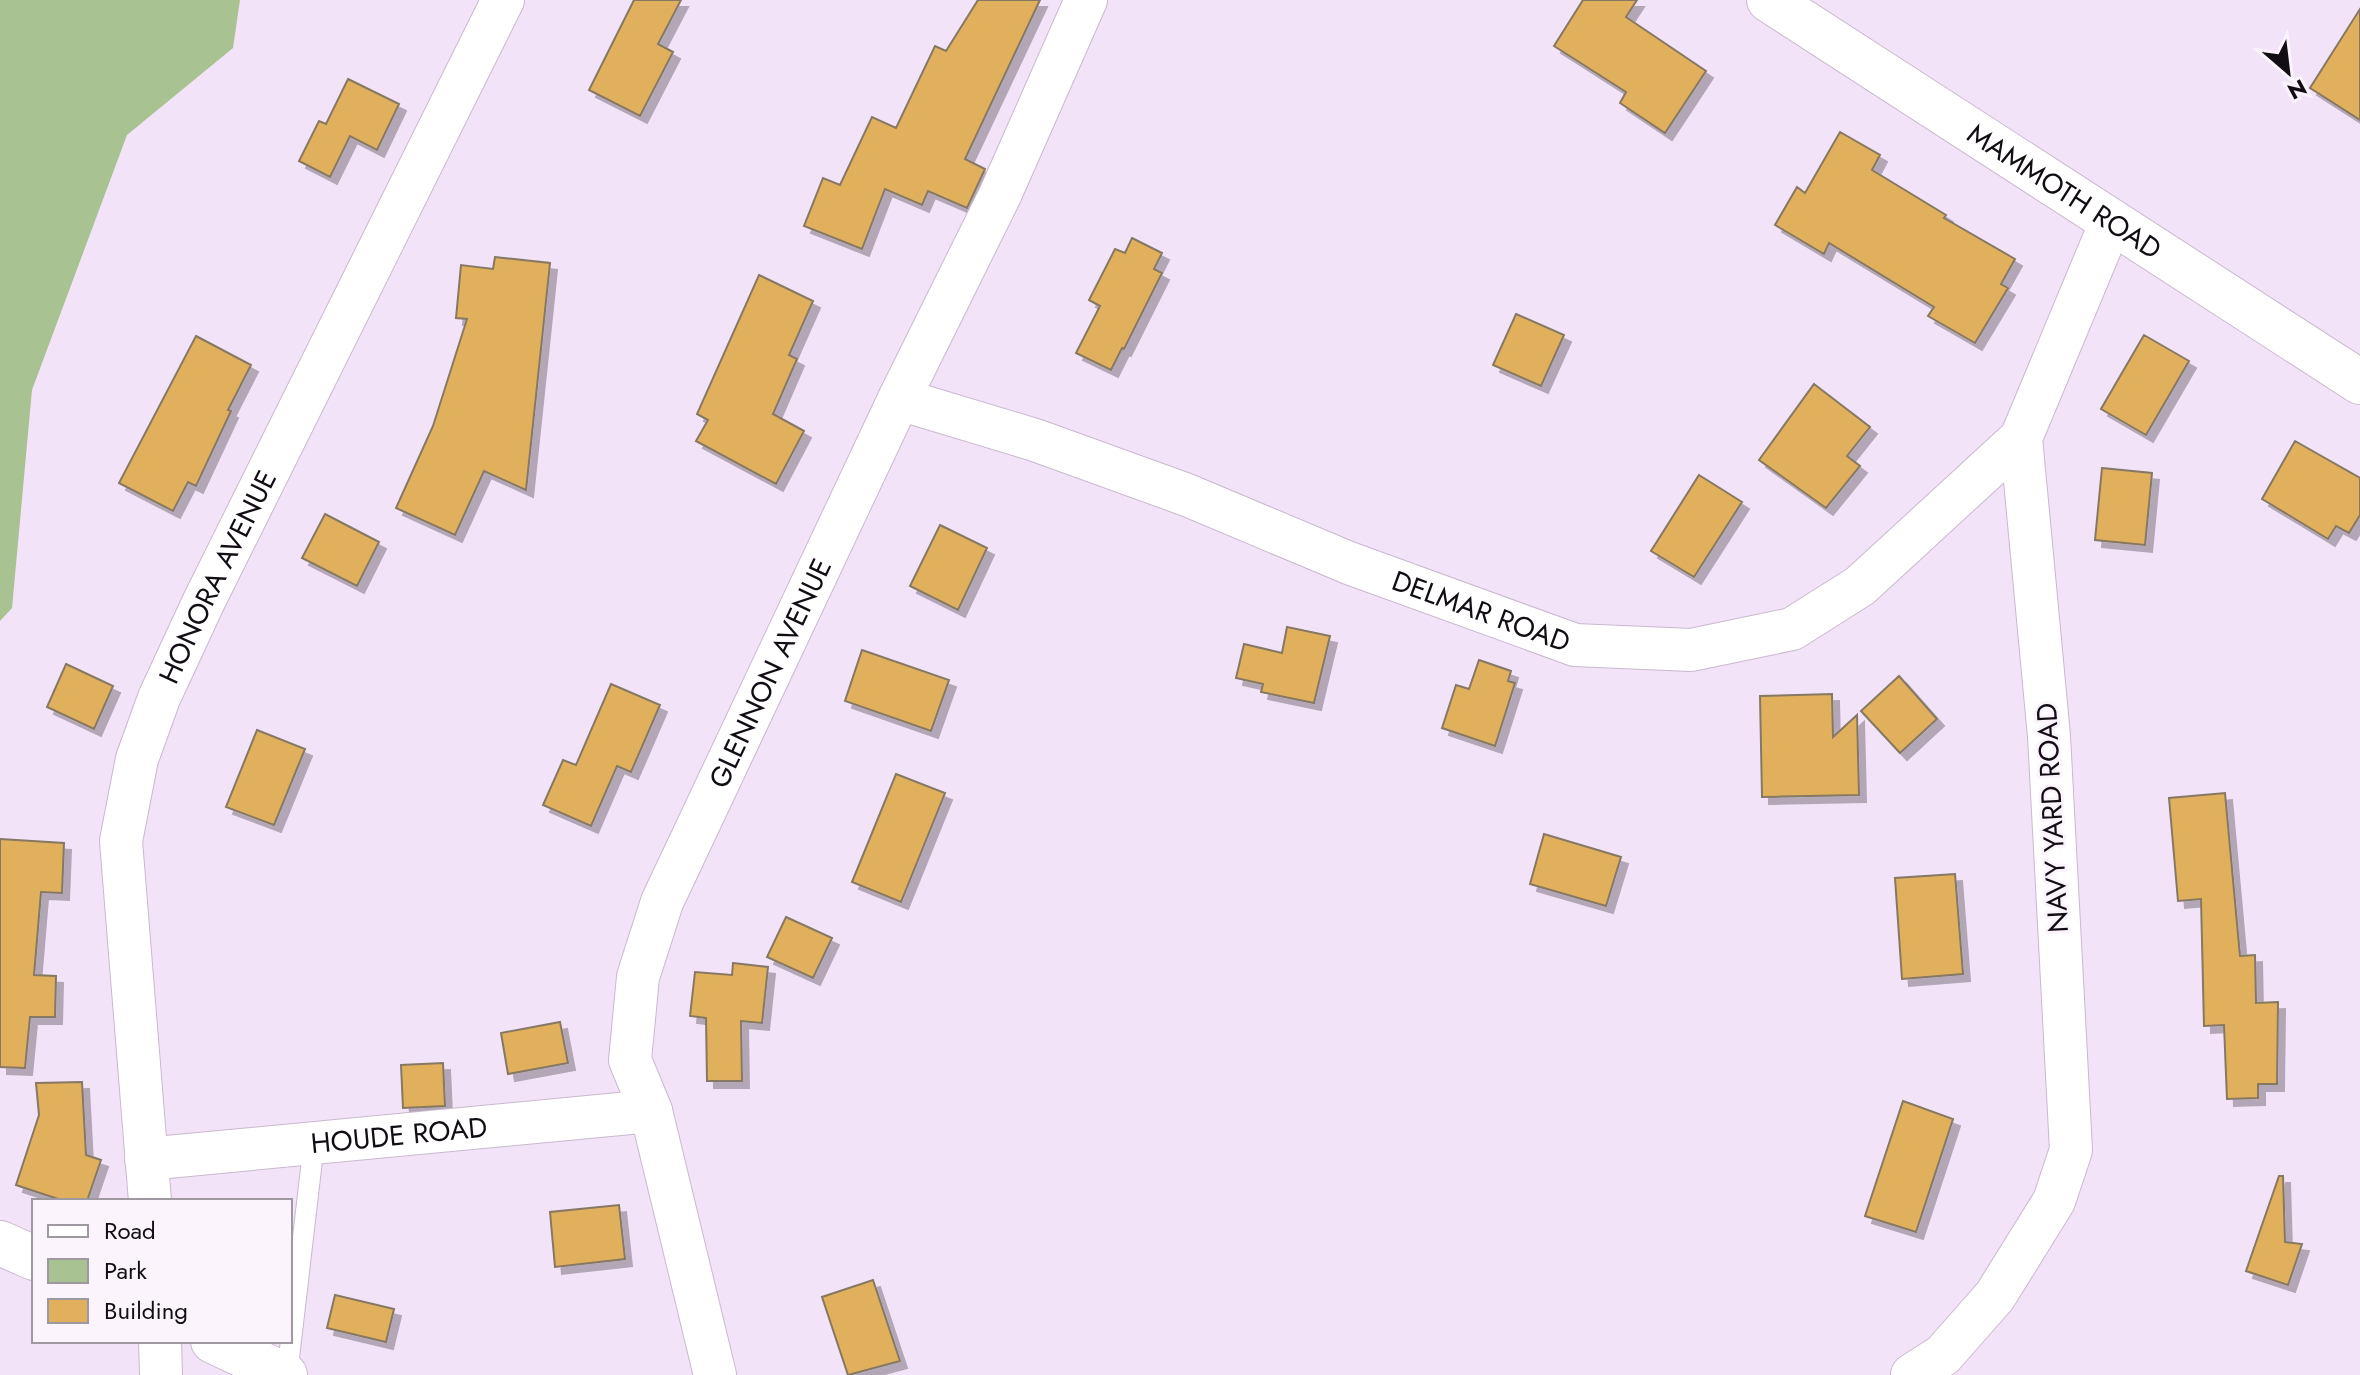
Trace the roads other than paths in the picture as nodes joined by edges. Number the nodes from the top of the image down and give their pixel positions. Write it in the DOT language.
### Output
graph roads {
  1 [pos="503,0"];
  2 [pos="1086,0"];
  3 [pos="1769,0"];
  4 [pos="2111,222"];
  5 [pos="2360,382"];
  6 [pos="899,399"];
  7 [pos="2021,438"];
  8 [pos="651,1111"];
  9 [pos="314,1143"];
  10 [pos="146,1159"];
  11 [pos="150,1199"];
  12 [pos="0,1243"];
  13 [pos="32,1257"];
  14 [pos="295,1269"];
  15 [pos="292,1304"];
  16 [pos="160,1343"];
  17 [pos="217,1343"];
  18 [pos="289,1343"];
  19 [pos="161,1375"];
  20 [pos="286,1375"];
  21 [pos="715,1375"];
  22 [pos="1912,1375"];
  1 -- 10 [label="street, HONORA AVENUE"];
  2 -- 6 [label="street, GLENNON AVENUE"];
  3 -- 4 [label="main road, MAMMOTH ROAD"];
  4 -- 5 [label="main road, MAMMOTH ROAD"];
  4 -- 7 [label="street, NAVY YARD ROAD"];
  6 -- 7 [label="street, DELMAR ROAD"];
  6 -- 8 [label="street, GLENNON AVENUE"];
  7 -- 22 [label="street, NAVY YARD ROAD"];
  8 -- 9 [label="street, HOUDE ROAD"];
  8 -- 21 [label="street, GLENNON AVENUE"];
  9 -- 10 [label="street, HOUDE ROAD"];
  9 -- 14 [label="lane"];
  10 -- 11 [label="street, HONORA AVENUE"];
  12 -- 13 [label="main road"];
  14 -- 15 [label="lane"];
  16 -- 19 [label="street"];
  17 -- 20 [label="main road"];
  18 -- 20 [label="lane"];
}
